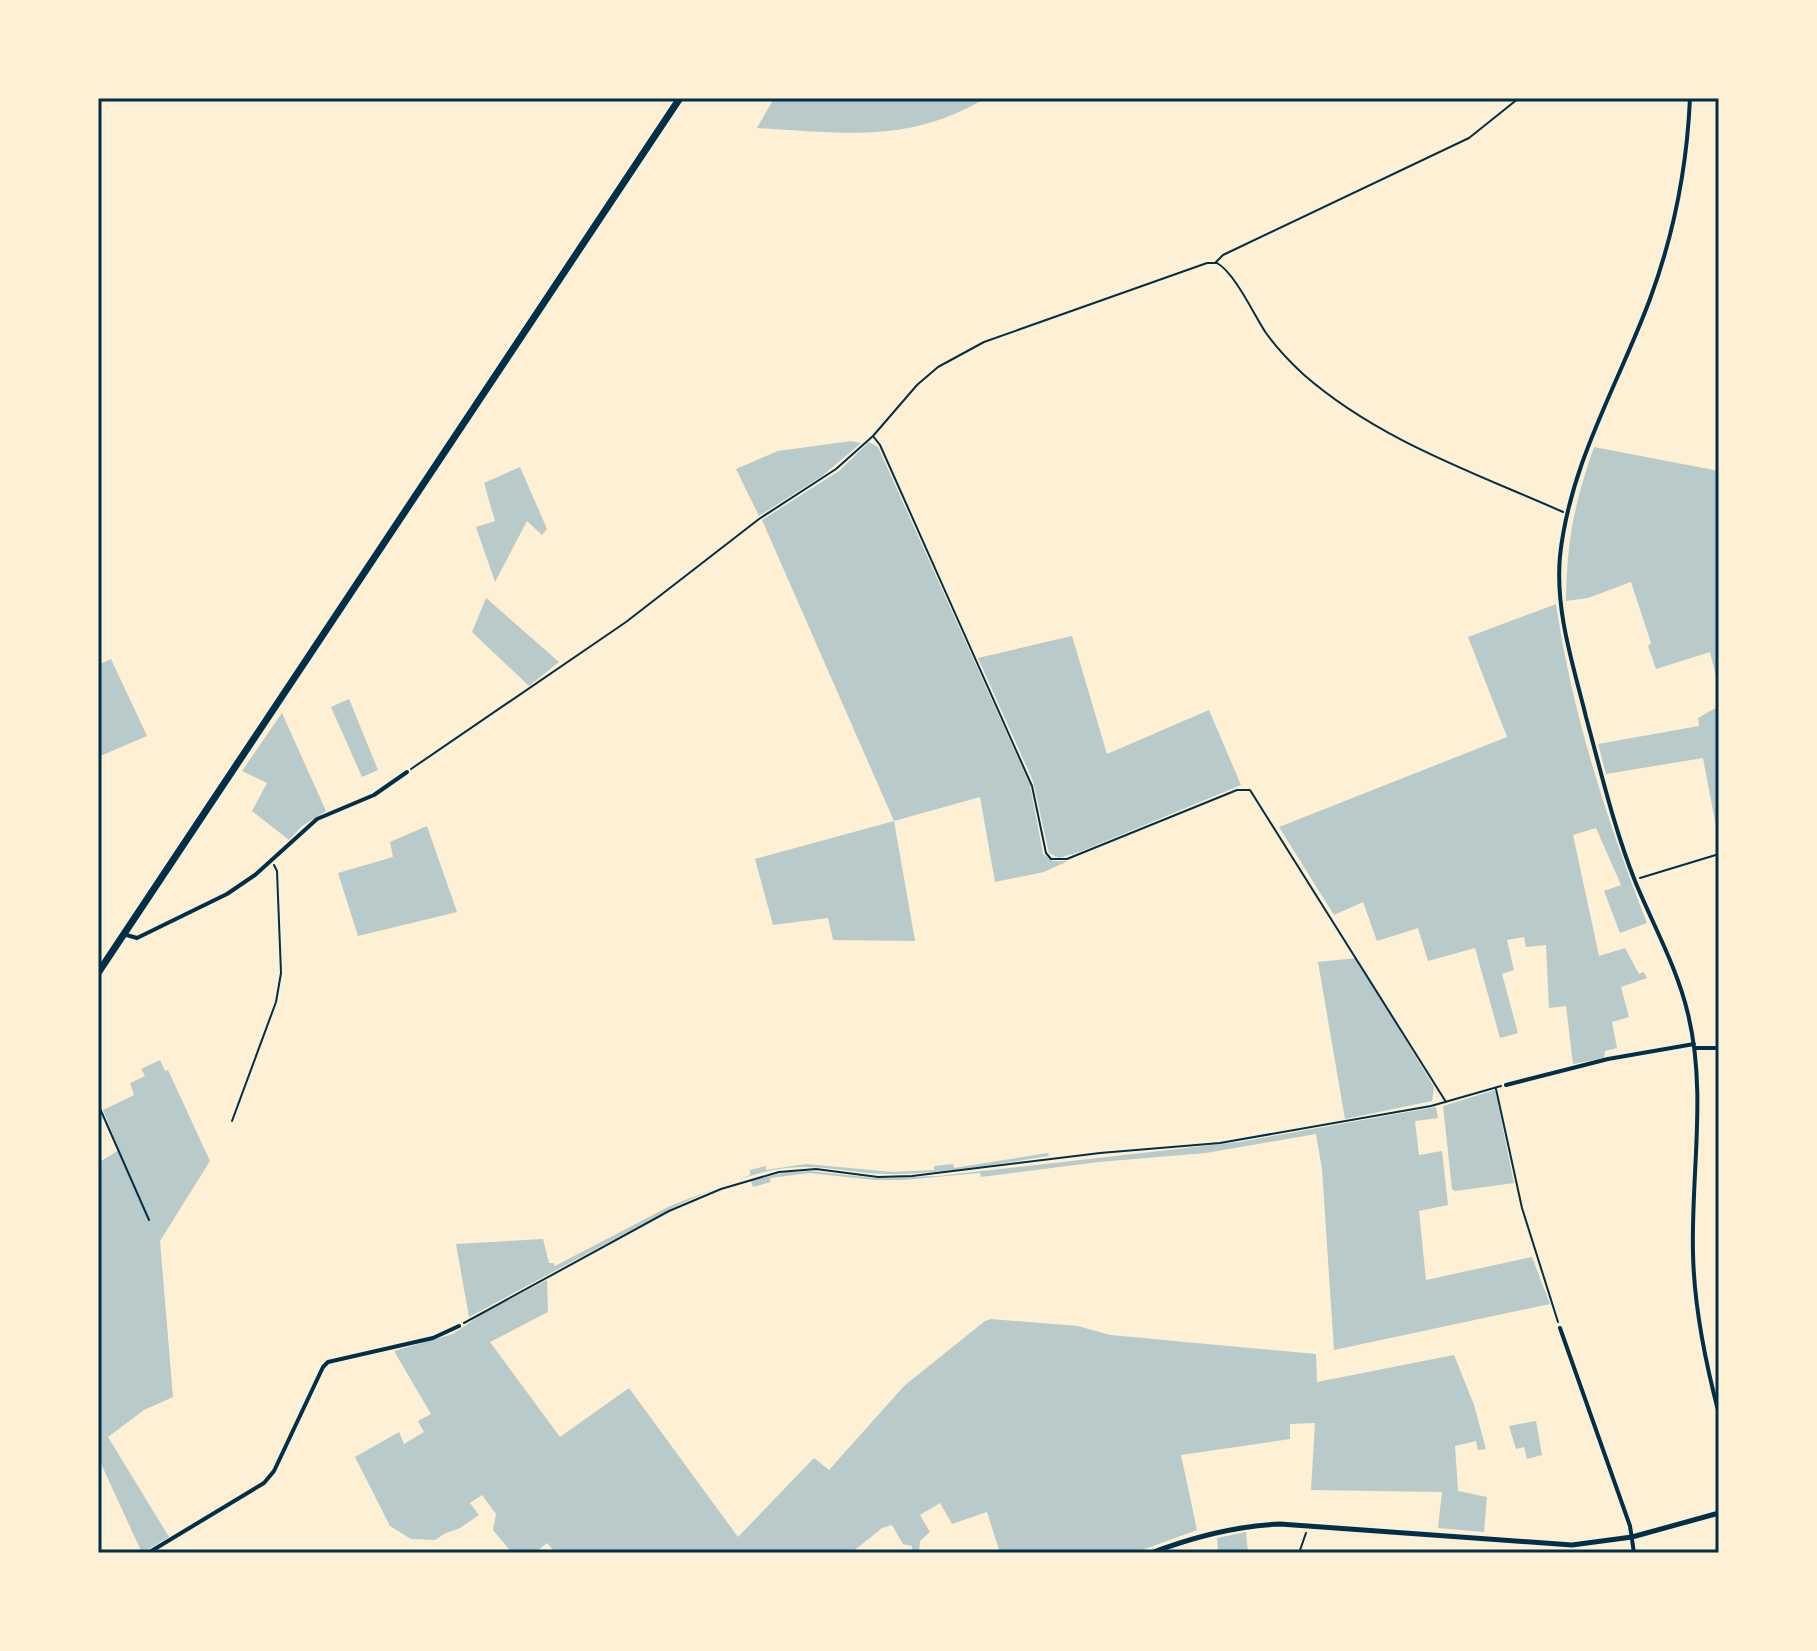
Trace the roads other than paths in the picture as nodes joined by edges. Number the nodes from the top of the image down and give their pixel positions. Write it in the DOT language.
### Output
graph roads {
  1 [pos="680,98"];
  2 [pos="1690,98"];
  3 [pos="407,772"];
  4 [pos="123,934"];
  5 [pos="103,957"];
  6 [pos="98,973"];
  7 [pos="1694,1046"];
  8 [pos="1719,1048"];
  9 [pos="1506,1085"];
  10 [pos="459,1326"];
  11 [pos="1560,1328"];
  12 [pos="1719,1414"];
  13 [pos="1719,1513"];
  14 [pos="1632,1537"];
  15 [pos="148,1553"];
  16 [pos="1151,1553"];
  17 [pos="1634,1553"];
  1 -- 4 [label="main road"];
  2 -- 7 [label="street"];
  3 -- 4 [label="street"];
  4 -- 5 [label="main road"];
  5 -- 6 [label="main road"];
  7 -- 8 [label="street"];
  7 -- 9 [label="street"];
  7 -- 12 [label="street"];
  10 -- 15 [label="street"];
  11 -- 14 [label="street"];
  13 -- 14 [label="street"];
  14 -- 16 [label="street"];
  14 -- 17 [label="street"];
}
